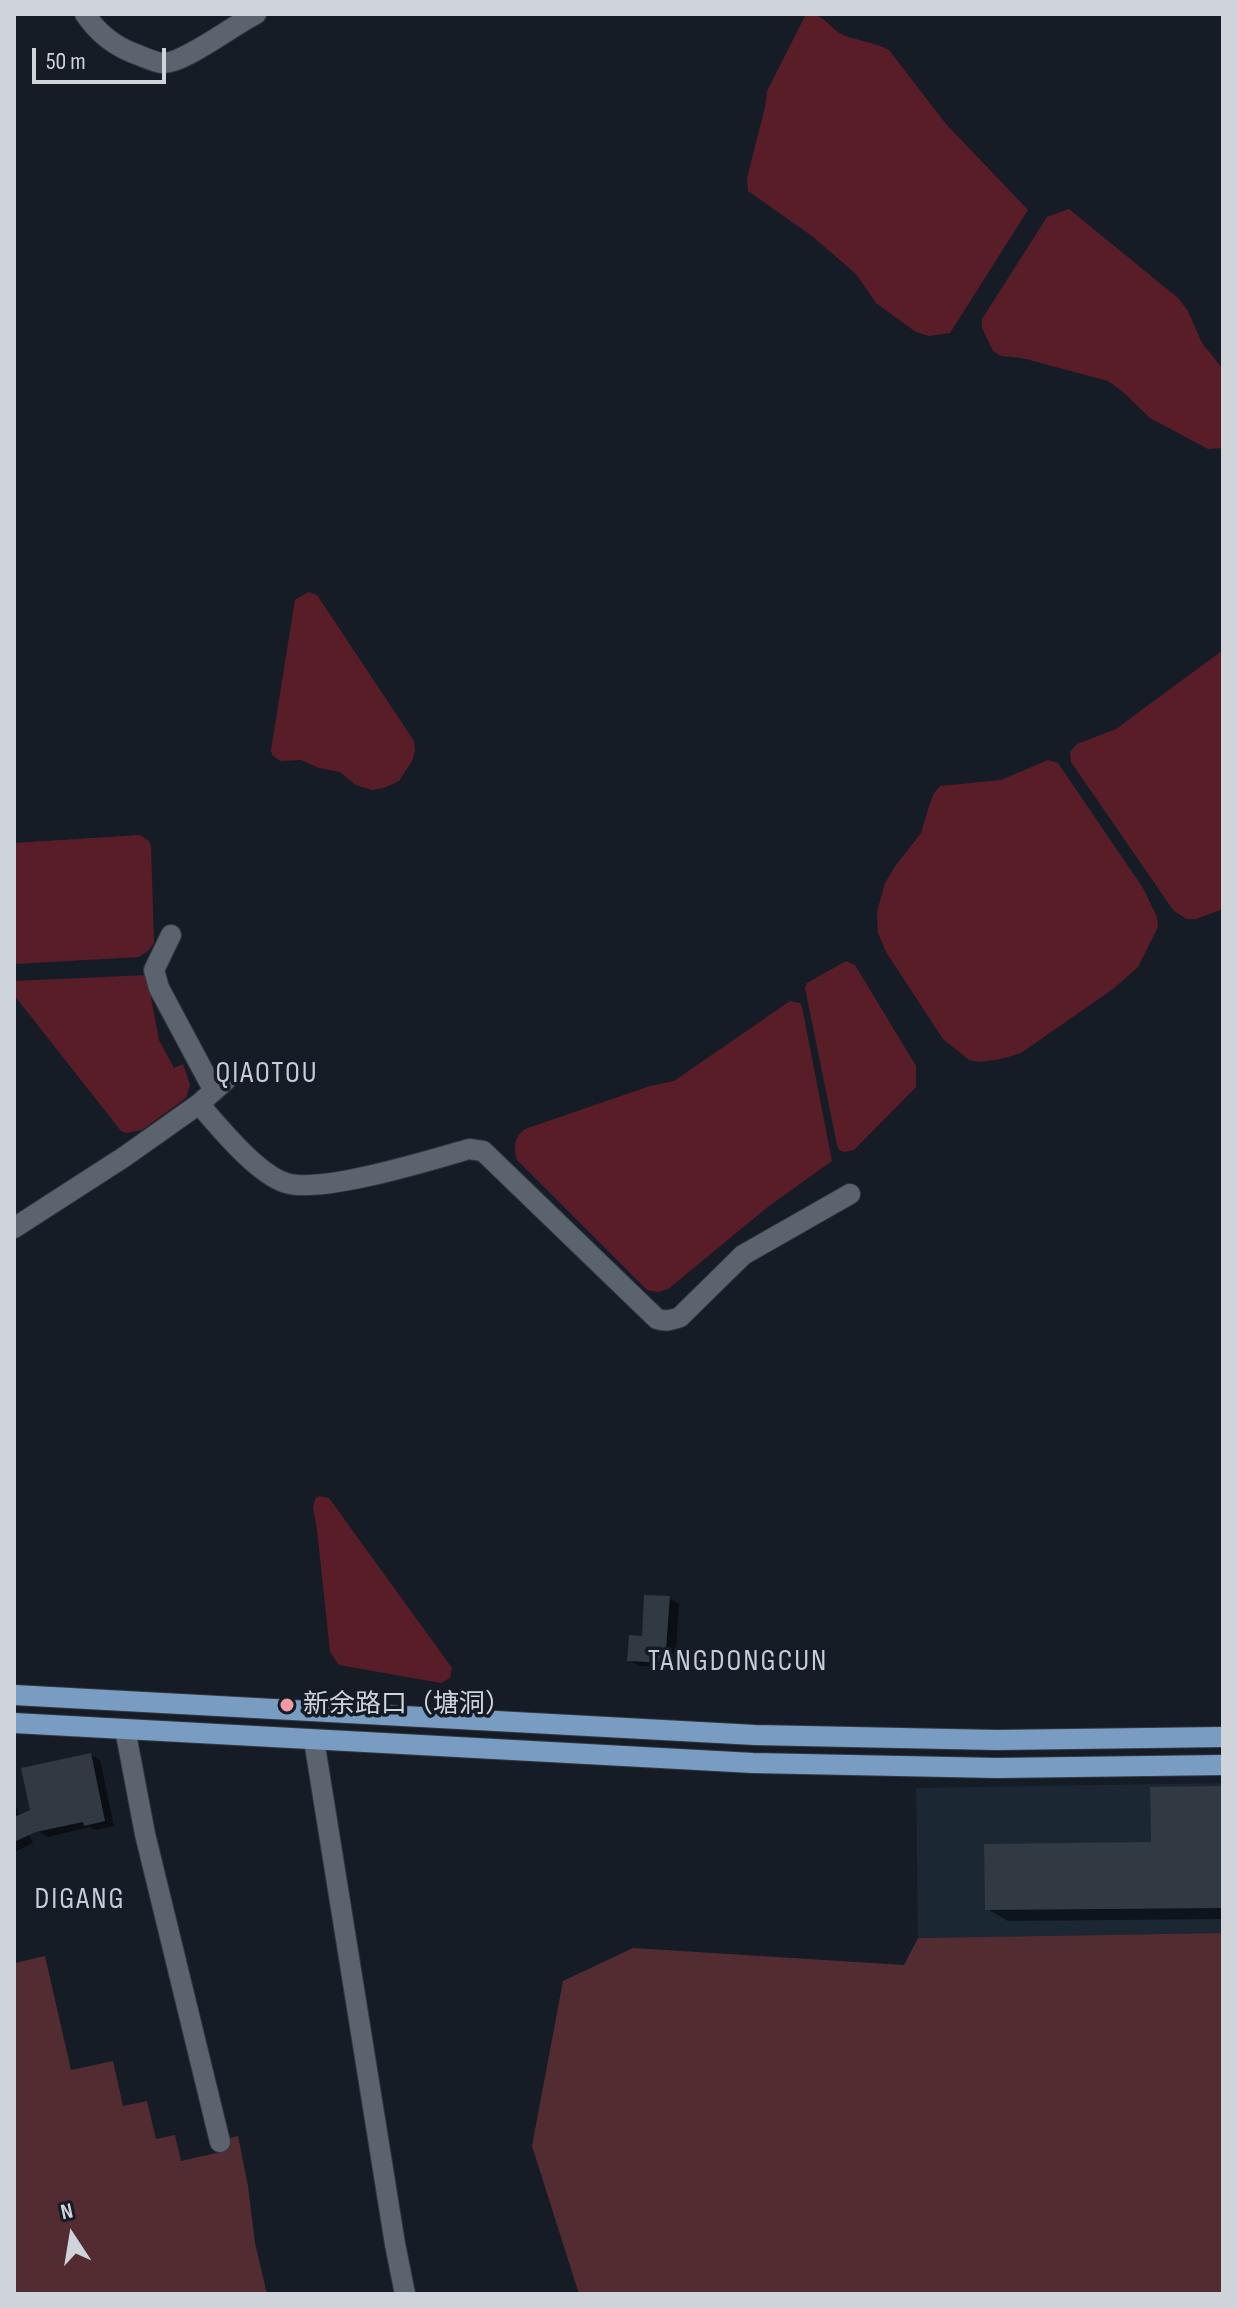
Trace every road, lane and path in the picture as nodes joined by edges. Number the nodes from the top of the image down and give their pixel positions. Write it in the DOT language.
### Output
graph roads {
  1 [pos="85,14"];
  2 [pos="256,14"];
  3 [pos="171,935"];
  4 [pos="214,1091"];
  5 [pos="850,1194"];
  6 [pos="14,1228"];
  7 [pos="14,1695"];
  8 [pos="14,1723"];
  9 [pos="125,1729"];
  10 [pos="1223,1737"];
  11 [pos="314,1740"];
  12 [pos="1223,1765"];
  13 [pos="220,2142"];
  14 [pos="405,2294"];
  1 -- 2 [label="street"];
  3 -- 4 [label="street"];
  4 -- 5 [label="street"];
  4 -- 6 [label="street"];
  7 -- 10 [label="main road"];
  8 -- 9 [label="main road"];
  9 -- 11 [label="main road"];
  9 -- 13 [label="street"];
  11 -- 12 [label="main road"];
  11 -- 14 [label="street"];
}
